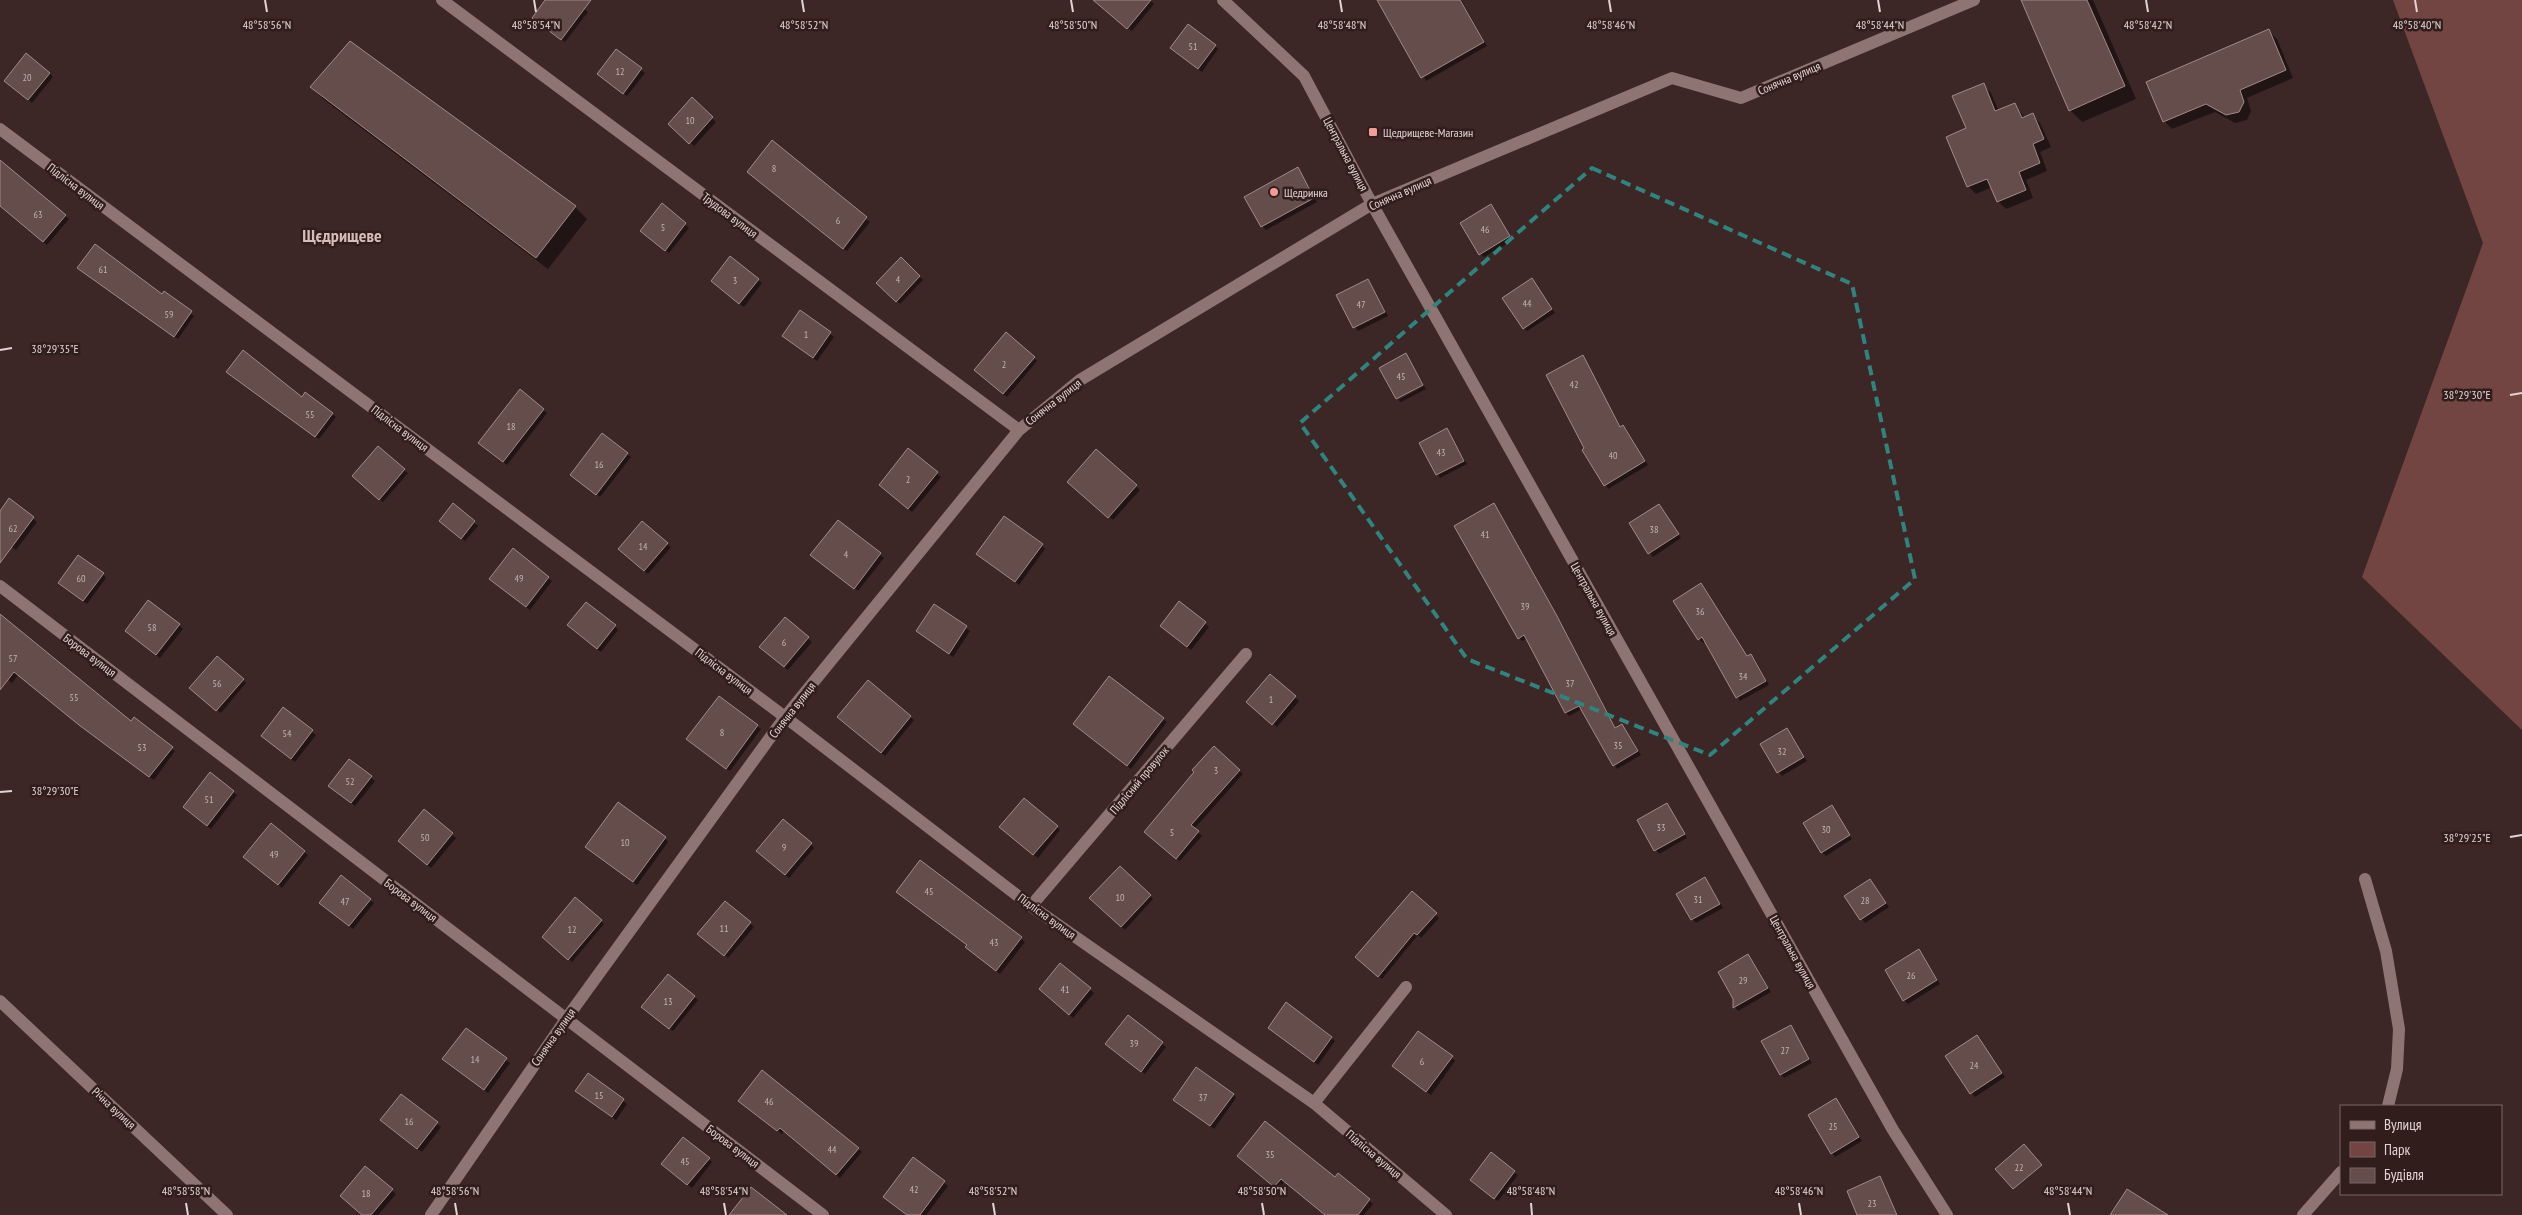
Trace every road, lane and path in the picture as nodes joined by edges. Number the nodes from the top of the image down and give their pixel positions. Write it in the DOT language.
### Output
graph roads {
  1 [pos="442,0"];
  2 [pos="1223,0"];
  3 [pos="1974,0"];
  4 [pos="0,129"];
  5 [pos="1372,204"];
  6 [pos="1019,430"];
  7 [pos="0,586"];
  8 [pos="1246,654"];
  9 [pos="785,717"];
  10 [pos="2365,879"];
  11 [pos="1031,906"];
  12 [pos="1406,987"];
  13 [pos="0,1001"];
  14 [pos="566,1019"];
  15 [pos="1314,1103"];
  16 [pos="2388,1105"];
  17 [pos="2340,1173"];
  18 [pos="228,1215"];
  19 [pos="431,1215"];
  20 [pos="823,1215"];
  21 [pos="1446,1215"];
  22 [pos="1947,1215"];
  23 [pos="2303,1215"];
  1 -- 6 [label="street, Трудова вулиця"];
  2 -- 5 [label="street, Центральна вулиця"];
  3 -- 5 [label="street, Сонячна вулиця"];
  4 -- 9 [label="street, Підлісна вулиця"];
  5 -- 6 [label="street, Сонячна вулиця"];
  5 -- 22 [label="street, Центральна вулиця"];
  6 -- 9 [label="street, Сонячна вулиця"];
  7 -- 14 [label="street, Борова вулиця"];
  8 -- 11 [label="street, Підлісний провулок"];
  9 -- 11 [label="street, Підлісна вулиця"];
  9 -- 14 [label="street, Сонячна вулиця"];
  10 -- 16 [label="street"];
  11 -- 15 [label="street, Підлісна вулиця"];
  12 -- 15 [label="street"];
  13 -- 18 [label="street, Річна вулиця"];
  14 -- 19 [label="street, Сонячна вулиця"];
  14 -- 20 [label="street, Борова вулиця"];
  15 -- 21 [label="street, Підлісна вулиця"];
  17 -- 23 [label="street"];
}
